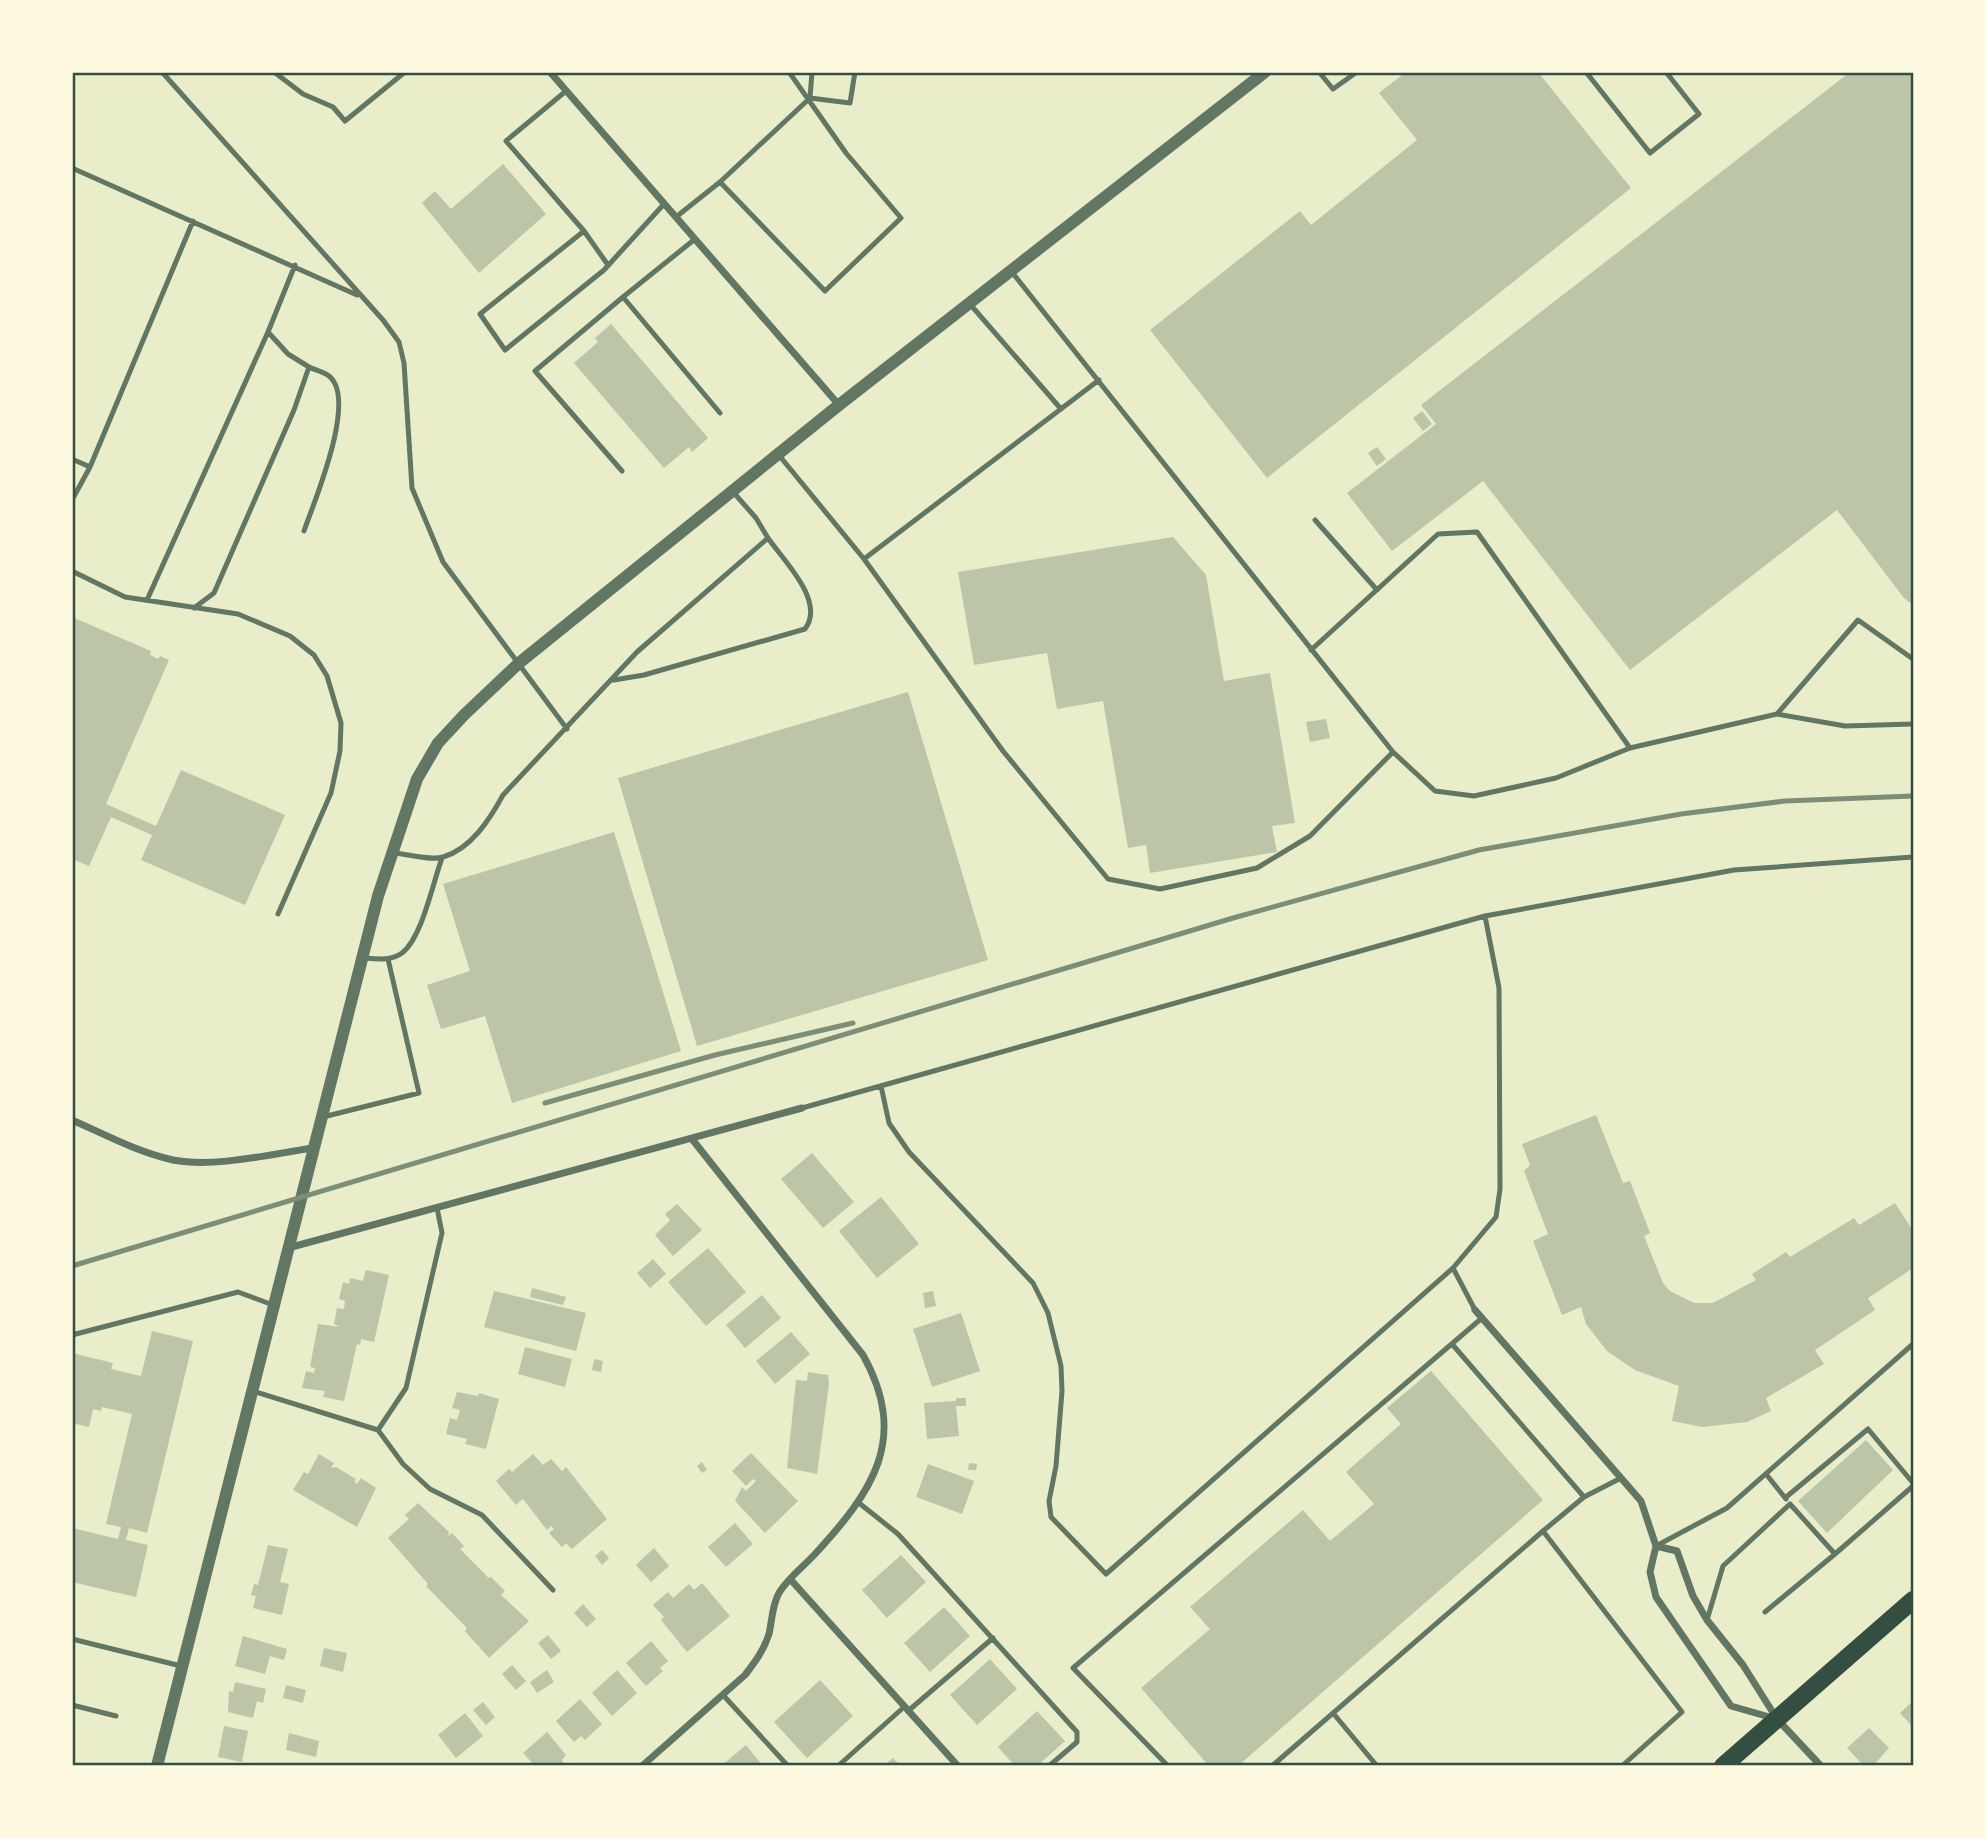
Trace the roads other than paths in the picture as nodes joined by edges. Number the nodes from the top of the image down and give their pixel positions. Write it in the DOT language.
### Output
graph roads {
  1 [pos="162,72"];
  2 [pos="274,72"];
  3 [pos="405,72"];
  4 [pos="550,72"];
  5 [pos="789,72"];
  6 [pos="812,72"];
  7 [pos="855,72"];
  8 [pos="1265,72"];
  9 [pos="1319,72"];
  10 [pos="1357,72"];
  11 [pos="1586,72"];
  12 [pos="1666,72"];
  13 [pos="566,91"];
  14 [pos="810,98"];
  15 [pos="72,168"];
  16 [pos="720,182"];
  17 [pos="664,204"];
  18 [pos="676,217"];
  19 [pos="193,221"];
  20 [pos="584,232"];
  21 [pos="695,239"];
  22 [pos="295,265"];
  23 [pos="608,265"];
  24 [pos="1011,271"];
  25 [pos="360,296"];
  26 [pos="623,296"];
  27 [pos="969,303"];
  28 [pos="268,332"];
  29 [pos="309,367"];
  30 [pos="1100,380"];
  31 [pos="839,405"];
  32 [pos="1061,409"];
  33 [pos="720,413"];
  34 [pos="778,454"];
  35 [pos="72,459"];
  36 [pos="90,467"];
  37 [pos="622,471"];
  38 [pos="732,491"];
  39 [pos="72,500"];
  40 [pos="1315,520"];
  41 [pos="304,531"];
  42 [pos="768,538"];
  43 [pos="864,559"];
  44 [pos="72,571"];
  45 [pos="1377,590"];
  46 [pos="147,600"];
  47 [pos="194,608"];
  48 [pos="1311,650"];
  49 [pos="1913,659"];
  50 [pos="519,663"];
  51 [pos="614,680"];
  52 [pos="1777,714"];
  53 [pos="1913,724"];
  54 [pos="567,729"];
  55 [pos="1630,748"];
  56 [pos="1393,752"];
  57 [pos="391,852"];
  58 [pos="442,858"];
  59 [pos="1913,858"];
  60 [pos="278,914"];
  61 [pos="1485,916"];
  62 [pos="361,958"];
  63 [pos="388,959"];
  64 [pos="881,1086"];
  65 [pos="802,1108"];
  66 [pos="320,1118"];
  67 [pos="72,1120"];
  68 [pos="692,1139"];
  69 [pos="313,1148"];
  70 [pos="437,1208"];
  71 [pos="287,1248"];
  72 [pos="1452,1268"];
  73 [pos="272,1304"];
  74 [pos="1475,1310"];
  75 [pos="1482,1318"];
  76 [pos="72,1335"];
  77 [pos="1452,1344"];
  78 [pos="1913,1344"];
  79 [pos="250,1390"];
  80 [pos="378,1430"];
  81 [pos="1766,1474"];
  82 [pos="1621,1478"];
  83 [pos="1913,1484"];
  84 [pos="1584,1497"];
  85 [pos="1785,1498"];
  86 [pos="859,1503"];
  87 [pos="1790,1504"];
  88 [pos="1543,1531"];
  89 [pos="1656,1546"];
  90 [pos="1835,1554"];
  91 [pos="791,1580"];
  92 [pos="553,1590"];
  93 [pos="1913,1600"];
  94 [pos="1765,1612"];
  95 [pos="1707,1620"];
  96 [pos="993,1638"];
  97 [pos="72,1639"];
  98 [pos="181,1666"];
  99 [pos="723,1695"];
  100 [pos="72,1705"];
  101 [pos="906,1709"];
  102 [pos="1333,1713"];
  103 [pos="116,1716"];
  104 [pos="1777,1719"];
  105 [pos="157,1766"];
  106 [pos="642,1766"];
  107 [pos="788,1766"];
  108 [pos="838,1766"];
  109 [pos="958,1766"];
  110 [pos="1049,1766"];
  111 [pos="1168,1766"];
  112 [pos="1272,1766"];
  113 [pos="1377,1766"];
  114 [pos="1622,1766"];
  115 [pos="1723,1766"];
  116 [pos="1821,1766"];
  1 -- 25 [label="lane"];
  2 -- 3 [label="lane"];
  4 -- 13 [label="street"];
  5 -- 14 [label="lane"];
  6 -- 14 [label="lane"];
  7 -- 14 [label="lane"];
  8 -- 24 [label="street"];
  9 -- 10 [label="lane"];
  11 -- 12 [label="lane"];
  13 -- 17 [label="street"];
  13 -- 20 [label="lane"];
  14 -- 16 [label="lane"];
  14 -- 16 [label="lane"];
  15 -- 19 [label="lane"];
  16 -- 18 [label="lane"];
  17 -- 18 [label="street"];
  17 -- 23 [label="lane"];
  18 -- 21 [label="street"];
  19 -- 22 [label="lane"];
  19 -- 36 [label="lane"];
  20 -- 23 [label="lane"];
  20 -- 23 [label="lane"];
  21 -- 26 [label="lane"];
  21 -- 31 [label="street"];
  22 -- 25 [label="lane"];
  22 -- 28 [label="lane"];
  24 -- 27 [label="street"];
  24 -- 30 [label="lane"];
  25 -- 50 [label="lane"];
  26 -- 33 [label="lane"];
  26 -- 37 [label="lane"];
  27 -- 31 [label="street"];
  27 -- 32 [label="lane"];
  28 -- 29 [label="lane"];
  28 -- 46 [label="lane"];
  29 -- 41 [label="lane"];
  29 -- 47 [label="lane"];
  30 -- 32 [label="lane"];
  30 -- 48 [label="lane"];
  31 -- 34 [label="street"];
  32 -- 43 [label="lane"];
  34 -- 38 [label="street"];
  34 -- 43 [label="lane"];
  35 -- 36 [label="lane"];
  36 -- 39 [label="lane"];
  38 -- 42 [label="lane"];
  38 -- 50 [label="street"];
  40 -- 45 [label="lane"];
  42 -- 51 [label="lane"];
  42 -- 51 [label="lane"];
  43 -- 56 [label="lane"];
  44 -- 46 [label="lane"];
  45 -- 48 [label="lane"];
  45 -- 55 [label="lane"];
  46 -- 47 [label="lane"];
  47 -- 60 [label="lane"];
  48 -- 56 [label="lane"];
  49 -- 52 [label="lane"];
  50 -- 54 [label="lane"];
  50 -- 57 [label="street"];
  51 -- 54 [label="lane"];
  52 -- 53 [label="lane"];
  52 -- 55 [label="lane"];
  54 -- 58 [label="lane"];
  55 -- 56 [label="lane"];
  57 -- 58 [label="lane"];
  57 -- 62 [label="street"];
  58 -- 63 [label="lane"];
  59 -- 61 [label="lane"];
  61 -- 64 [label="lane"];
  61 -- 72 [label="lane"];
  62 -- 63 [label="lane"];
  62 -- 66 [label="street"];
  63 -- 66 [label="lane"];
  64 -- 65 [label="lane"];
  64 -- 72 [label="lane"];
  65 -- 68 [label="street"];
  66 -- 69 [label="street"];
  67 -- 69 [label="street"];
  68 -- 70 [label="street"];
  68 -- 86 [label="street"];
  69 -- 71 [label="street"];
  70 -- 71 [label="street"];
  70 -- 80 [label="lane"];
  71 -- 73 [label="street"];
  72 -- 74 [label="lane"];
  73 -- 76 [label="lane"];
  73 -- 79 [label="street"];
  74 -- 75 [label="street"];
  75 -- 77 [label="lane"];
  75 -- 82 [label="street"];
  77 -- 84 [label="lane"];
  77 -- 111 [label="lane"];
  78 -- 81 [label="lane"];
  79 -- 80 [label="lane"];
  79 -- 98 [label="street"];
  80 -- 92 [label="lane"];
  81 -- 85 [label="lane"];
  81 -- 89 [label="lane"];
  82 -- 84 [label="lane"];
  82 -- 89 [label="street"];
  83 -- 85 [label="lane"];
  83 -- 90 [label="lane"];
  84 -- 88 [label="lane"];
  85 -- 87 [label="lane"];
  86 -- 91 [label="street"];
  86 -- 96 [label="lane"];
  87 -- 90 [label="lane"];
  87 -- 95 [label="lane"];
  88 -- 102 [label="lane"];
  88 -- 114 [label="lane"];
  89 -- 95 [label="street"];
  89 -- 104 [label="street"];
  90 -- 94 [label="lane"];
  91 -- 99 [label="street"];
  91 -- 101 [label="street"];
  93 -- 104 [label="main road"];
  95 -- 104 [label="street"];
  96 -- 101 [label="lane"];
  96 -- 110 [label="lane"];
  97 -- 98 [label="lane"];
  98 -- 105 [label="street"];
  99 -- 106 [label="street"];
  99 -- 107 [label="lane"];
  100 -- 103 [label="lane"];
  101 -- 108 [label="lane"];
  101 -- 109 [label="street"];
  102 -- 112 [label="lane"];
  102 -- 113 [label="lane"];
  104 -- 115 [label="main road"];
  104 -- 116 [label="street"];
}
